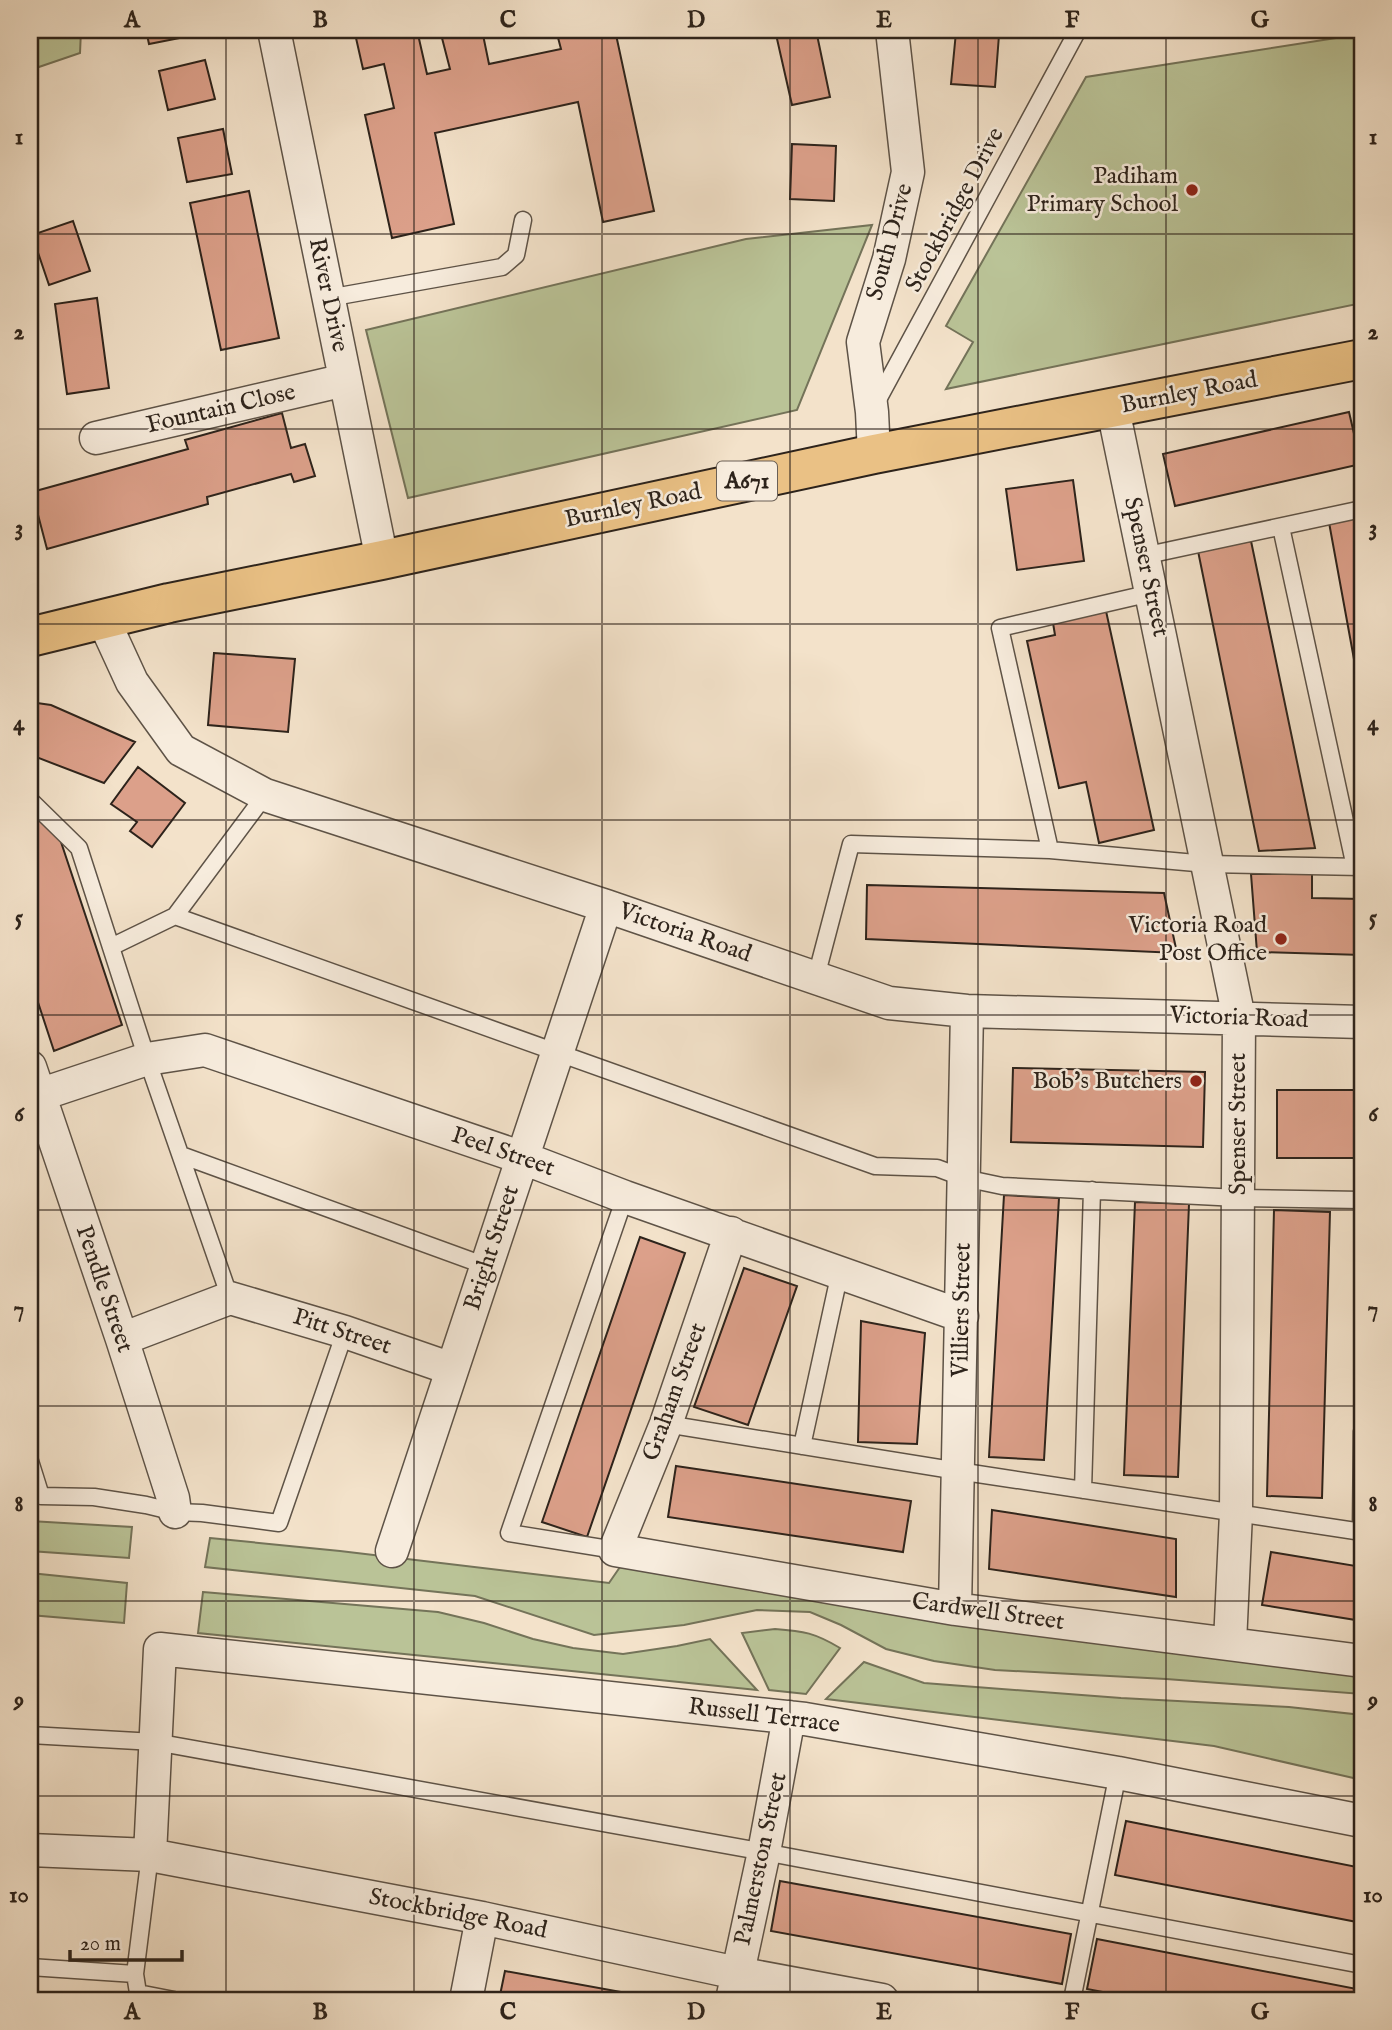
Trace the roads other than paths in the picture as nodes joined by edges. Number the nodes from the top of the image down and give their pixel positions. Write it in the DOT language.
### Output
graph roads {
  1 [pos="274,30"];
  2 [pos="892,30"];
  3 [pos="1078,30"];
  4 [pos="523,220"];
  5 [pos="328,299"];
  6 [pos="1362,359"];
  7 [pos="345,380"];
  8 [pos="1113,409"];
  9 [pos="872,412"];
  10 [pos="96,438"];
  11 [pos="874,454"];
  12 [pos="1362,509"];
  13 [pos="1281,527"];
  14 [pos="1143,556"];
  15 [pos="382,560"];
  16 [pos="1151,593"];
  17 [pos="103,619"];
  18 [pos="30,638"];
  19 [pos="265,795"];
  20 [pos="30,800"];
  21 [pos="1050,850"];
  22 [pos="1208,864"];
  23 [pos="1359,867"];
  24 [pos="607,906"];
  25 [pos="174,916"];
  26 [pos="111,947"];
  27 [pos="816,977"];
  28 [pos="967,1011"];
  29 [pos="1239,1018"];
  30 [pos="1362,1022"];
  31 [pos="558,1052"];
  32 [pos="147,1059"];
  33 [pos="34,1081"];
  34 [pos="181,1155"];
  35 [pos="523,1158"];
  36 [pos="964,1178"];
  37 [pos="1092,1190"];
  38 [pos="625,1197"];
  39 [pos="1238,1198"];
  40 [pos="1362,1200"];
  41 [pos="732,1233"];
  42 [pos="486,1266"];
  43 [pos="840,1272"];
  44 [pos="230,1298"];
  45 [pos="962,1317"];
  46 [pos="345,1332"];
  47 [pos="122,1339"];
  48 [pos="452,1369"];
  49 [pos="666,1424"];
  50 [pos="1362,1431"];
  51 [pos="802,1446"];
  52 [pos="30,1461"];
  53 [pos="958,1471"];
  54 [pos="1083,1490"];
  55 [pos="174,1512"];
  56 [pos="1236,1513"];
  57 [pos="1361,1532"];
  58 [pos="615,1550"];
  59 [pos="392,1551"];
  60 [pos="955,1609"];
  61 [pos="1230,1643"];
  62 [pos="1362,1661"];
  63 [pos="789,1717"];
  64 [pos="30,1735"];
  65 [pos="155,1742"];
  66 [pos="1118,1773"];
  67 [pos="1362,1821"];
  68 [pos="30,1850"];
  69 [pos="764,1852"];
  70 [pos="150,1855"];
  71 [pos="1088,1913"];
  72 [pos="482,1918"];
  73 [pos="1362,1965"];
  74 [pos="30,1967"];
  75 [pos="135,1974"];
  76 [pos="734,1986"];
  77 [pos="845,1997"];
  78 [pos="174,2000"];
  79 [pos="466,2000"];
  80 [pos="882,2000"];
  81 [pos="1072,2000"];
  1 -- 5 [label="street, River Drive"];
  2 -- 9 [label="street, South Drive"];
  3 -- 9 [label="lane, Stockbridge Drive"];
  4 -- 5 [label="lane"];
  5 -- 7 [label="street, River Drive"];
  6 -- 8 [label="main road, Burnley Road / A671"];
  7 -- 10 [label="street, Fountain Close"];
  7 -- 15 [label="street, River Drive"];
  8 -- 11 [label="main road, Burnley Road / A671"];
  8 -- 14 [label="street, Spenser Street"];
  9 -- 11 [label="street, South Drive"];
  11 -- 15 [label="main road, Burnley Road / A671"];
  12 -- 13 [label="lane"];
  13 -- 14 [label="lane"];
  13 -- 23 [label="lane"];
  14 -- 16 [label="street, Spenser Street"];
  15 -- 17 [label="main road, Burnley Road / A671"];
  16 -- 21 [label="lane"];
  16 -- 22 [label="street, Spenser Street"];
  17 -- 18 [label="main road, Burnley Road / A671"];
  17 -- 19 [label="street, Victoria Road"];
  19 -- 24 [label="street, Victoria Road"];
  19 -- 25 [label="lane"];
  20 -- 26 [label="lane"];
  21 -- 22 [label="lane"];
  21 -- 27 [label="lane"];
  22 -- 23 [label="lane"];
  22 -- 29 [label="street, Spenser Street"];
  24 -- 27 [label="street, Victoria Road"];
  24 -- 31 [label="street, Bright Street"];
  25 -- 26 [label="lane"];
  25 -- 31 [label="lane"];
  26 -- 32 [label="lane"];
  27 -- 28 [label="street, Victoria Road"];
  28 -- 29 [label="street, Victoria Road"];
  28 -- 36 [label="street, Villiers Street"];
  29 -- 30 [label="street, Victoria Road"];
  29 -- 39 [label="street, Spenser Street"];
  31 -- 35 [label="street, Bright Street"];
  31 -- 36 [label="lane"];
  32 -- 33 [label="street, Peel Street"];
  32 -- 34 [label="lane"];
  32 -- 35 [label="street, Peel Street"];
  33 -- 47 [label="street, Pendle Street"];
  34 -- 42 [label="lane"];
  34 -- 44 [label="lane"];
  35 -- 38 [label="street, Peel Street"];
  35 -- 42 [label="street, Bright Street"];
  36 -- 37 [label="lane"];
  36 -- 45 [label="street, Villiers Street"];
  37 -- 39 [label="lane"];
  37 -- 54 [label="lane"];
  38 -- 41 [label="street, Peel Street"];
  38 -- 58 [label="lane"];
  39 -- 40 [label="lane"];
  39 -- 56 [label="street, Spenser Street"];
  41 -- 43 [label="street, Peel Street"];
  41 -- 49 [label="street, Graham Street"];
  42 -- 48 [label="street, Bright Street"];
  43 -- 45 [label="street, Peel Street"];
  43 -- 51 [label="lane"];
  44 -- 46 [label="street, Pitt Street"];
  44 -- 47 [label="street"];
  45 -- 53 [label="street, Villiers Street"];
  46 -- 48 [label="street, Pitt Street"];
  46 -- 55 [label="lane"];
  47 -- 55 [label="street, Pendle Street"];
  48 -- 59 [label="street, Bright Street"];
  49 -- 51 [label="lane"];
  49 -- 58 [label="street, Graham Street"];
  50 -- 57 [label="lane"];
  51 -- 53 [label="lane"];
  52 -- 55 [label="lane"];
  53 -- 54 [label="lane"];
  53 -- 60 [label="street, Villiers Street"];
  54 -- 56 [label="lane"];
  56 -- 57 [label="lane"];
  56 -- 61 [label="street, Spenser Street"];
  58 -- 60 [label="street, Cardwell Street"];
  60 -- 61 [label="street, Cardwell Street"];
  61 -- 62 [label="street, Cardwell Street"];
  63 -- 65 [label="street, Russell Terrace"];
  63 -- 66 [label="street, Russell Terrace"];
  63 -- 69 [label="street, Palmerston Street"];
  64 -- 65 [label="lane"];
  65 -- 69 [label="lane"];
  65 -- 70 [label="street"];
  66 -- 67 [label="street, Russell Terrace"];
  66 -- 71 [label="lane"];
  68 -- 70 [label="street, Stockbridge Road"];
  69 -- 71 [label="lane"];
  69 -- 76 [label="street, Palmerston Street"];
  70 -- 72 [label="street, Stockbridge Road"];
  70 -- 75 [label="lane"];
  71 -- 73 [label="lane"];
  71 -- 81 [label="lane"];
  72 -- 76 [label="street, Stockbridge Road"];
  72 -- 79 [label="street"];
  74 -- 75 [label="lane"];
  75 -- 78 [label="lane"];
  76 -- 77 [label="street, Stockbridge Road"];
  77 -- 80 [label="street, Stockbridge Road"];
}
